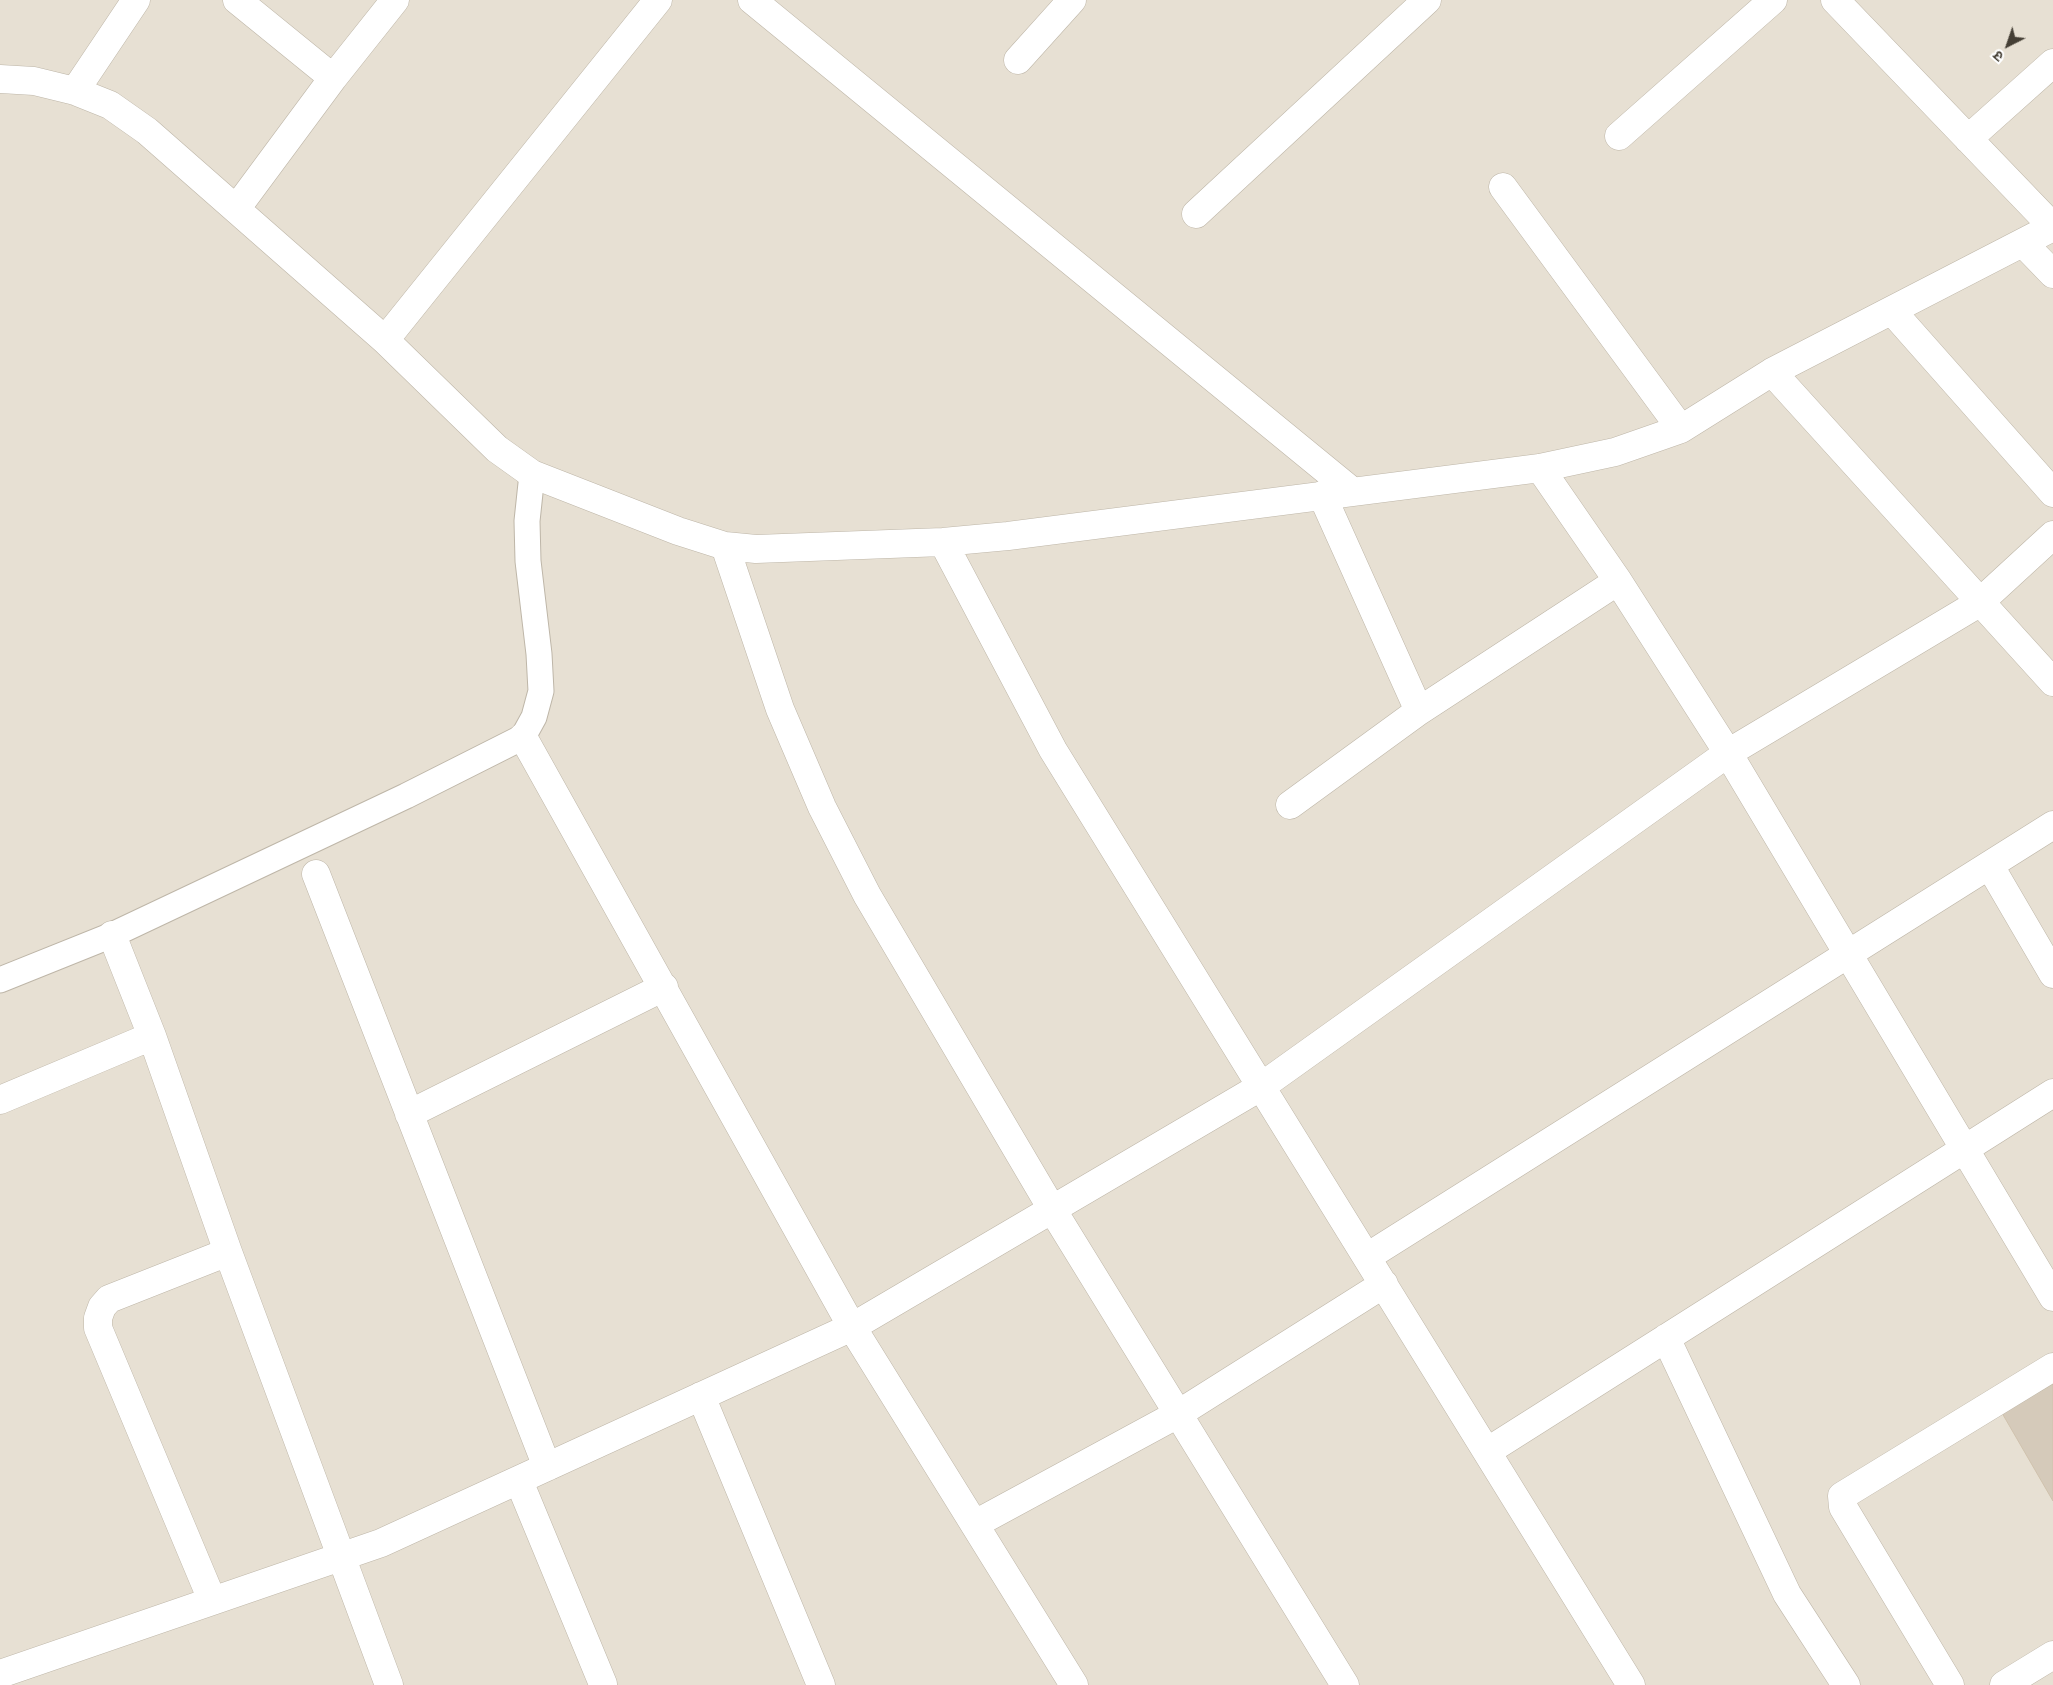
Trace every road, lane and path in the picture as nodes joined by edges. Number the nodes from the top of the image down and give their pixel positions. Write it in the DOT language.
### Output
graph roads {
  1 [pos="136,0"];
  2 [pos="237,0"];
  3 [pos="395,0"];
  4 [pos="658,0"];
  5 [pos="752,0"];
  6 [pos="1773,0"];
  7 [pos="1834,0"];
  8 [pos="1420,2"];
  9 [pos="1057,4"];
  10 [pos="1018,60"];
  11 [pos="2053,64"];
  12 [pos="333,78"];
  13 [pos="0,79"];
  14 [pos="75,91"];
  15 [pos="1619,136"];
  16 [pos="1968,138"];
  17 [pos="1503,187"];
  18 [pos="236,209"];
  19 [pos="1196,214"];
  20 [pos="2053,227"];
  21 [pos="2023,243"];
  22 [pos="2053,274"];
  23 [pos="1892,311"];
  24 [pos="385,340"];
  25 [pos="1772,372"];
  26 [pos="1680,429"];
  27 [pos="1540,468"];
  28 [pos="532,474"];
  29 [pos="1353,492"];
  30 [pos="2053,494"];
  31 [pos="1322,495"];
  32 [pos="2053,535"];
  33 [pos="943,542"];
  34 [pos="725,546"];
  35 [pos="1618,581"];
  36 [pos="1979,603"];
  37 [pos="2053,682"];
  38 [pos="1419,711"];
  39 [pos="523,736"];
  40 [pos="1728,753"];
  41 [pos="1290,805"];
  42 [pos="2053,825"];
  43 [pos="1990,866"];
  44 [pos="316,874"];
  45 [pos="112,935"];
  46 [pos="1849,955"];
  47 [pos="2053,974"];
  48 [pos="0,980"];
  49 [pos="664,987"];
  50 [pos="152,1036"];
  51 [pos="1262,1086"];
  52 [pos="2053,1092"];
  53 [pos="0,1100"];
  54 [pos="409,1114"];
  55 [pos="1964,1149"];
  56 [pos="1052,1208"];
  57 [pos="228,1252"];
  58 [pos="1367,1257"];
  59 [pos="1384,1284"];
  60 [pos="2053,1297"];
  61 [pos="852,1326"];
  62 [pos="1666,1338"];
  63 [pos="2053,1367"];
  64 [pos="702,1396"];
  65 [pos="1178,1414"];
  66 [pos="1488,1451"];
  67 [pos="546,1467"];
  68 [pos="519,1481"];
  69 [pos="975,1524"];
  70 [pos="342,1556"];
  71 [pos="212,1600"];
  72 [pos="2053,1655"];
  73 [pos="0,1674"];
  74 [pos="603,1684"];
  75 [pos="389,1685"];
  76 [pos="821,1685"];
  77 [pos="1074,1685"];
  78 [pos="1345,1685"];
  79 [pos="1632,1685"];
  80 [pos="1846,1685"];
  81 [pos="1950,1685"];
  82 [pos="2004,1685"];
  1 -- 14 [label="street"];
  2 -- 12 [label="street"];
  3 -- 12 [label="street"];
  4 -- 24 [label="street"];
  5 -- 29 [label="street"];
  6 -- 15 [label="street"];
  7 -- 16 [label="street"];
  8 -- 19 [label="street"];
  9 -- 10 [label="street"];
  11 -- 16 [label="street"];
  12 -- 18 [label="street"];
  13 -- 14 [label="street"];
  14 -- 18 [label="street"];
  16 -- 20 [label="street"];
  17 -- 26 [label="street"];
  18 -- 24 [label="street"];
  20 -- 21 [label="street"];
  21 -- 22 [label="street"];
  21 -- 23 [label="street"];
  23 -- 25 [label="street"];
  23 -- 30 [label="street"];
  24 -- 28 [label="street"];
  25 -- 26 [label="street"];
  25 -- 36 [label="street"];
  26 -- 27 [label="street"];
  27 -- 29 [label="street"];
  27 -- 35 [label="street"];
  28 -- 34 [label="street"];
  28 -- 39 [label="street"];
  29 -- 31 [label="street"];
  31 -- 33 [label="street"];
  31 -- 38 [label="street"];
  32 -- 36 [label="street"];
  33 -- 34 [label="street"];
  33 -- 51 [label="street"];
  34 -- 56 [label="street"];
  35 -- 38 [label="street"];
  35 -- 40 [label="street"];
  36 -- 37 [label="street"];
  36 -- 40 [label="street"];
  38 -- 41 [label="street"];
  39 -- 45 [label="street"];
  39 -- 49 [label="street"];
  40 -- 46 [label="street"];
  40 -- 51 [label="street"];
  42 -- 43 [label="street"];
  43 -- 46 [label="street"];
  43 -- 47 [label="street"];
  44 -- 54 [label="street"];
  45 -- 48 [label="street"];
  45 -- 50 [label="street"];
  46 -- 55 [label="street"];
  46 -- 58 [label="street"];
  49 -- 54 [label="street"];
  49 -- 61 [label="street"];
  50 -- 53 [label="street"];
  50 -- 57 [label="street"];
  51 -- 56 [label="street"];
  51 -- 58 [label="street"];
  52 -- 55 [label="street"];
  54 -- 67 [label="street"];
  55 -- 60 [label="street"];
  55 -- 62 [label="street"];
  56 -- 61 [label="street"];
  56 -- 65 [label="street"];
  57 -- 70 [label="street"];
  57 -- 71 [label="street"];
  58 -- 59 [label="street"];
  59 -- 65 [label="street"];
  59 -- 66 [label="street"];
  61 -- 64 [label="street"];
  61 -- 69 [label="street"];
  62 -- 66 [label="street"];
  62 -- 80 [label="street"];
  63 -- 81 [label="street"];
  64 -- 67 [label="street"];
  64 -- 76 [label="street"];
  65 -- 69 [label="street"];
  65 -- 78 [label="street"];
  66 -- 79 [label="street"];
  67 -- 68 [label="street"];
  68 -- 70 [label="street"];
  68 -- 74 [label="street"];
  69 -- 77 [label="street"];
  70 -- 71 [label="street"];
  70 -- 75 [label="street"];
  71 -- 73 [label="street"];
  72 -- 82 [label="street"];
}
